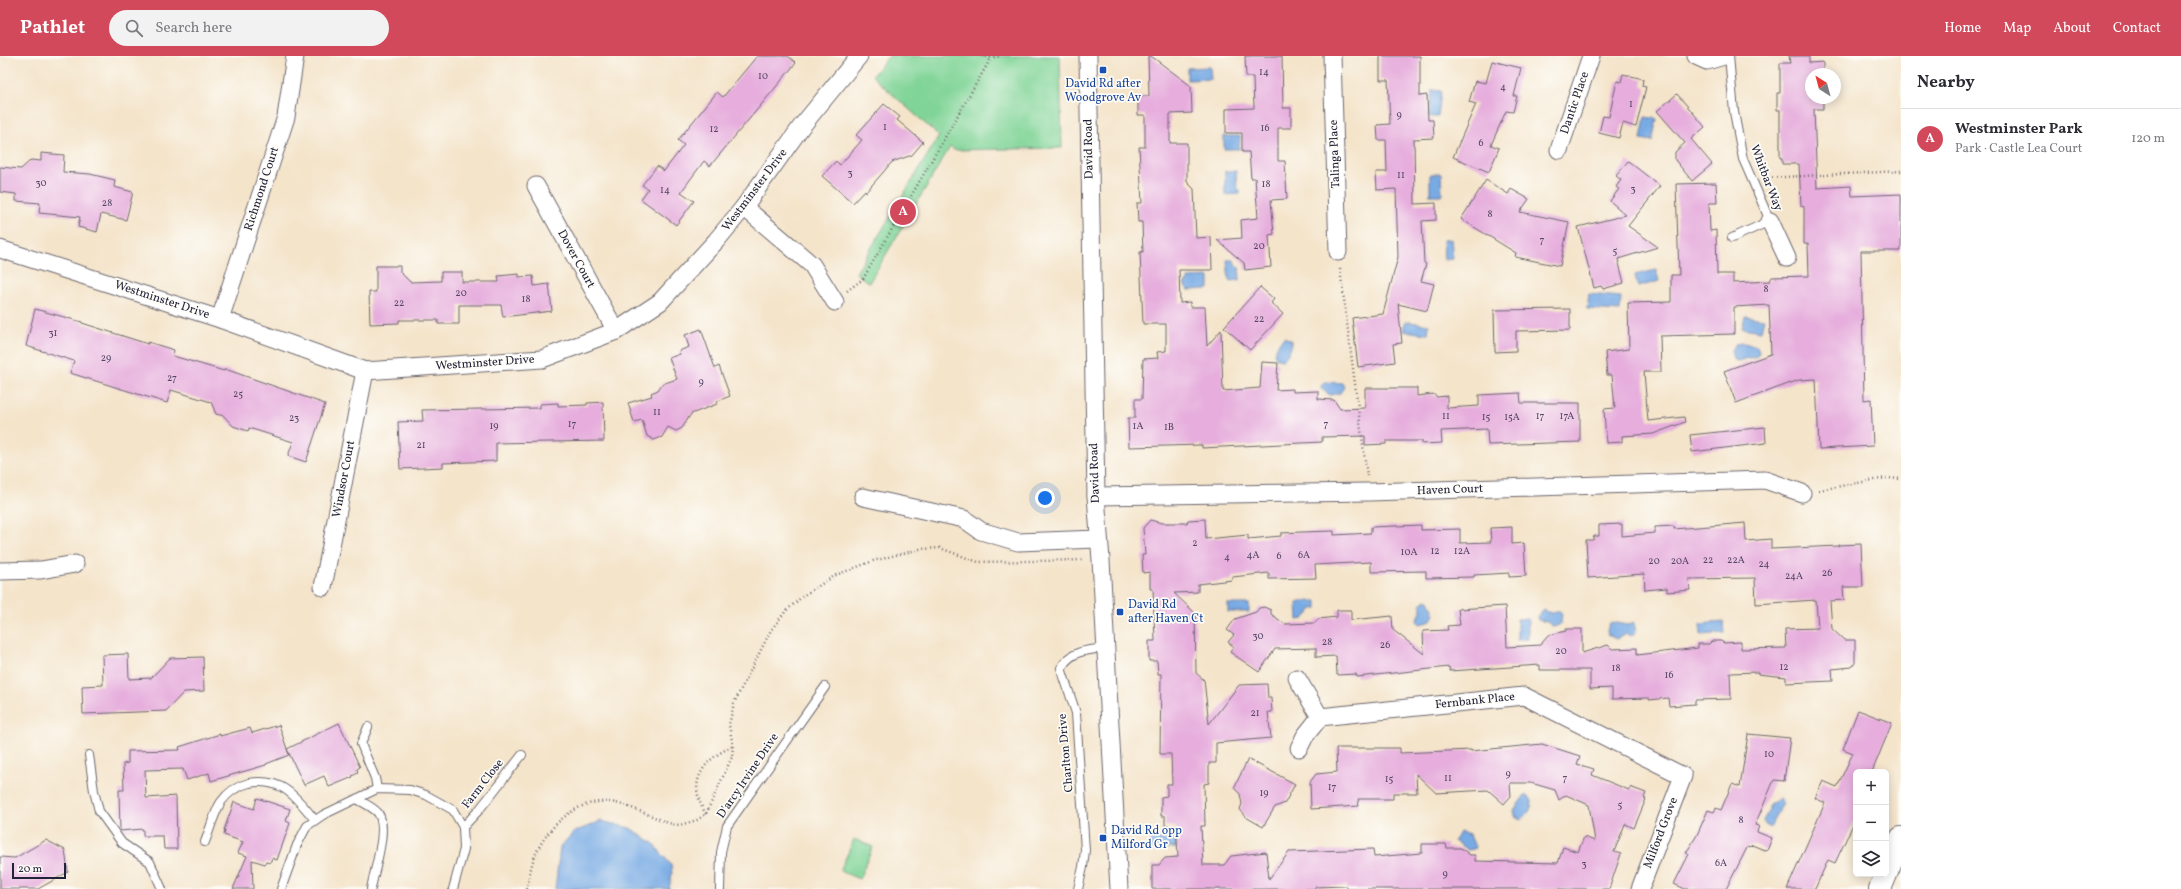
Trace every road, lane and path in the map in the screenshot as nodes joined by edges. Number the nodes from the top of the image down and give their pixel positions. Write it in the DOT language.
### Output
graph roads {
  1 [pos="295,56"];
  2 [pos="859,56"];
  3 [pos="982,56"];
  4 [pos="1000,56"];
  5 [pos="1088,56"];
  6 [pos="1332,56"];
  7 [pos="1591,56"];
  8 [pos="1696,56"];
  9 [pos="1724,56"];
  10 [pos="1729,56"];
  11 [pos="991,58"];
  12 [pos="1559,150"];
  13 [pos="1901,171"];
  14 [pos="1751,178"];
  15 [pos="536,186"];
  16 [pos="744,207"];
  17 [pos="1770,221"];
  18 [pos="1732,238"];
  19 [pos="0,249"];
  20 [pos="1338,252"];
  21 [pos="1788,258"];
  22 [pos="835,302"];
  23 [pos="220,319"];
  24 [pos="616,331"];
  25 [pos="365,371"];
  26 [pos="1901,479"];
  27 [pos="1369,492"];
  28 [pos="1802,493"];
  29 [pos="1096,496"];
  30 [pos="863,497"];
  31 [pos="1098,539"];
  32 [pos="1101,560"];
  33 [pos="75,564"];
  34 [pos="0,571"];
  35 [pos="323,587"];
  36 [pos="1106,648"];
  37 [pos="1297,678"];
  38 [pos="825,687"];
  39 [pos="1320,717"];
  40 [pos="368,727"];
  41 [pos="733,746"];
  42 [pos="1299,748"];
  43 [pos="522,754"];
  44 [pos="89,755"];
  45 [pos="1683,776"];
  46 [pos="377,789"];
  47 [pos="357,799"];
  48 [pos="706,814"];
  49 [pos="315,820"];
  50 [pos="463,827"];
  51 [pos="1901,838"];
  52 [pos="206,842"];
  53 [pos="162,889"];
  54 [pos="281,889"];
  55 [pos="371,889"];
  56 [pos="453,889"];
  57 [pos="527,889"];
  58 [pos="720,889"];
  59 [pos="1078,889"];
  60 [pos="1119,889"];
  61 [pos="1640,889"];
  62 [pos="1880,889"];
  1 -- 23 [label="street, Richmond Court"];
  2 -- 16 [label="street, Westminster Drive"];
  3 -- 11 [label="path"];
  4 -- 11 [label="path"];
  5 -- 29 [label="street, David Road"];
  6 -- 20 [label="street, Talinga Place"];
  7 -- 12 [label="street, Dantic Place"];
  8 -- 9 [label="street"];
  10 -- 14 [label="lane, Whitbar Way"];
  11 -- 22 [label="path"];
  13 -- 14 [label="path"];
  14 -- 17 [label="lane, Whitbar Way"];
  15 -- 24 [label="street, Dover Court"];
  16 -- 22 [label="street"];
  16 -- 24 [label="street, Westminster Drive"];
  17 -- 18 [label="lane, Whitbar Way"];
  17 -- 21 [label="street"];
  19 -- 23 [label="street, Westminster Drive"];
  20 -- 27 [label="path"];
  23 -- 25 [label="street, Westminster Drive"];
  24 -- 25 [label="street, Westminster Drive"];
  25 -- 35 [label="street, Windsor Court"];
  26 -- 28 [label="path"];
  27 -- 28 [label="street, Haven Court"];
  27 -- 29 [label="street, Haven Court"];
  29 -- 31 [label="street, David Road"];
  30 -- 31 [label="street"];
  31 -- 32 [label="street, David Road"];
  32 -- 36 [label="street, David Road"];
  32 -- 41 [label="path"];
  33 -- 34 [label="street"];
  36 -- 59 [label="lane, Charlton Drive"];
  36 -- 60 [label="street, David Road"];
  37 -- 39 [label="street"];
  38 -- 58 [label="lane, D'arcy Irvine Drive"];
  39 -- 42 [label="street"];
  39 -- 45 [label="street, Fernbank Place"];
  40 -- 46 [label="lane"];
  41 -- 48 [label="path"];
  41 -- 48 [label="path"];
  43 -- 50 [label="lane, Farm Close"];
  44 -- 53 [label="lane"];
  45 -- 61 [label="street, Milford Grove"];
  46 -- 47 [label="lane"];
  46 -- 50 [label="lane"];
  47 -- 49 [label="lane"];
  47 -- 55 [label="lane"];
  48 -- 57 [label="path"];
  49 -- 52 [label="lane"];
  49 -- 54 [label="lane"];
  50 -- 56 [label="lane"];
  51 -- 62 [label="main road"];
}
